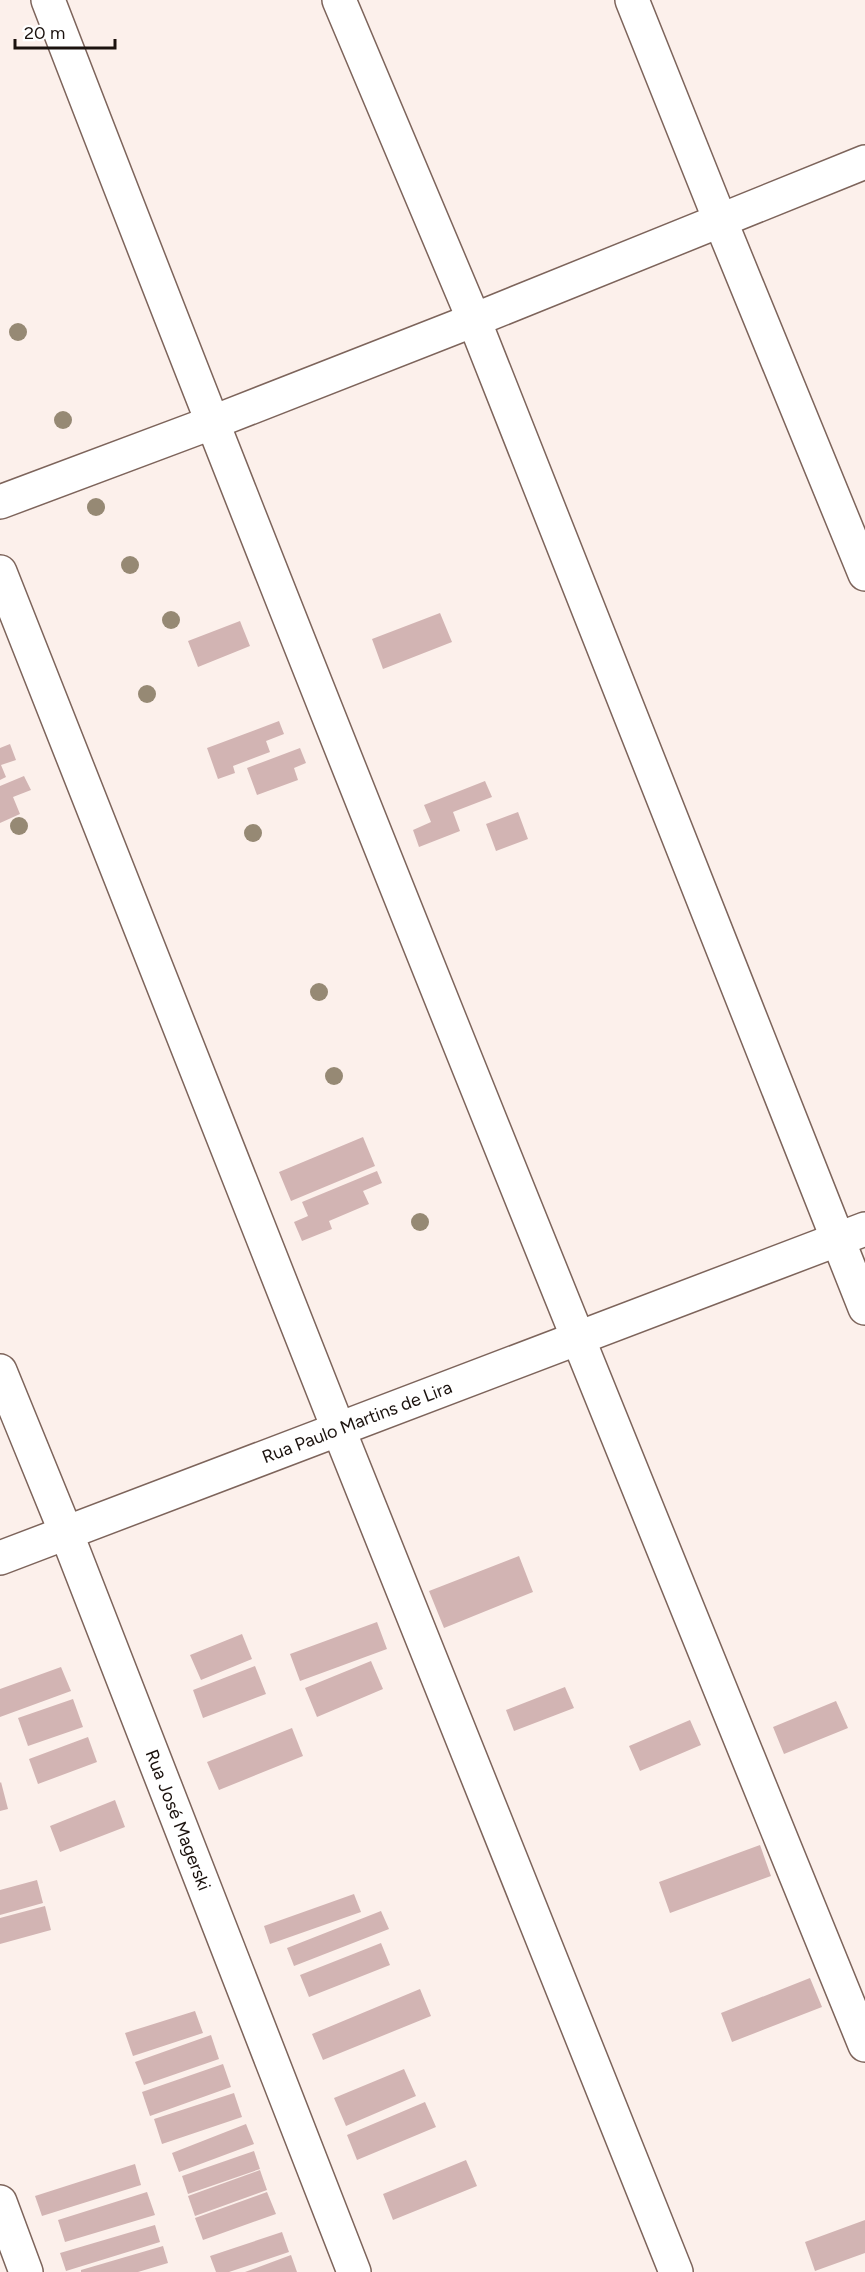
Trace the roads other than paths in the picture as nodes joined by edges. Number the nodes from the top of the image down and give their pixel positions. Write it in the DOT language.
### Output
graph roads {
  1 [pos="48,0"];
  2 [pos="339,0"];
  3 [pos="632,0"];
  4 [pos="865,162"];
  5 [pos="720,220"];
  6 [pos="474,320"];
  7 [pos="211,423"];
  8 [pos="0,502"];
  9 [pos="0,572"];
  10 [pos="865,574"];
  11 [pos="852,1234"];
  12 [pos="865,1308"];
  13 [pos="577,1338"];
  14 [pos="0,1371"];
  15 [pos="338,1428"];
  16 [pos="65,1533"];
  17 [pos="0,1558"];
  18 [pos="865,2045"];
  19 [pos="0,2202"];
  20 [pos="26,2272"];
  21 [pos="354,2272"];
  22 [pos="676,2272"];
  1 -- 7 [label="street"];
  2 -- 6 [label="street"];
  3 -- 5 [label="street"];
  4 -- 5 [label="street"];
  5 -- 6 [label="street"];
  5 -- 10 [label="street"];
  6 -- 7 [label="street"];
  6 -- 11 [label="street"];
  7 -- 8 [label="street"];
  7 -- 13 [label="street"];
  9 -- 15 [label="street"];
  11 -- 12 [label="street"];
  11 -- 13 [label="street, Rua Paulo Martins de Lira"];
  13 -- 15 [label="street, Rua Paulo Martins de Lira"];
  13 -- 18 [label="street"];
  14 -- 16 [label="street, Rua José Magerski"];
  15 -- 16 [label="street, Rua Paulo Martins de Lira"];
  15 -- 22 [label="street"];
  16 -- 17 [label="street, Rua Paulo Martins de Lira"];
  16 -- 21 [label="street, Rua José Magerski"];
  19 -- 20 [label="street"];
}
